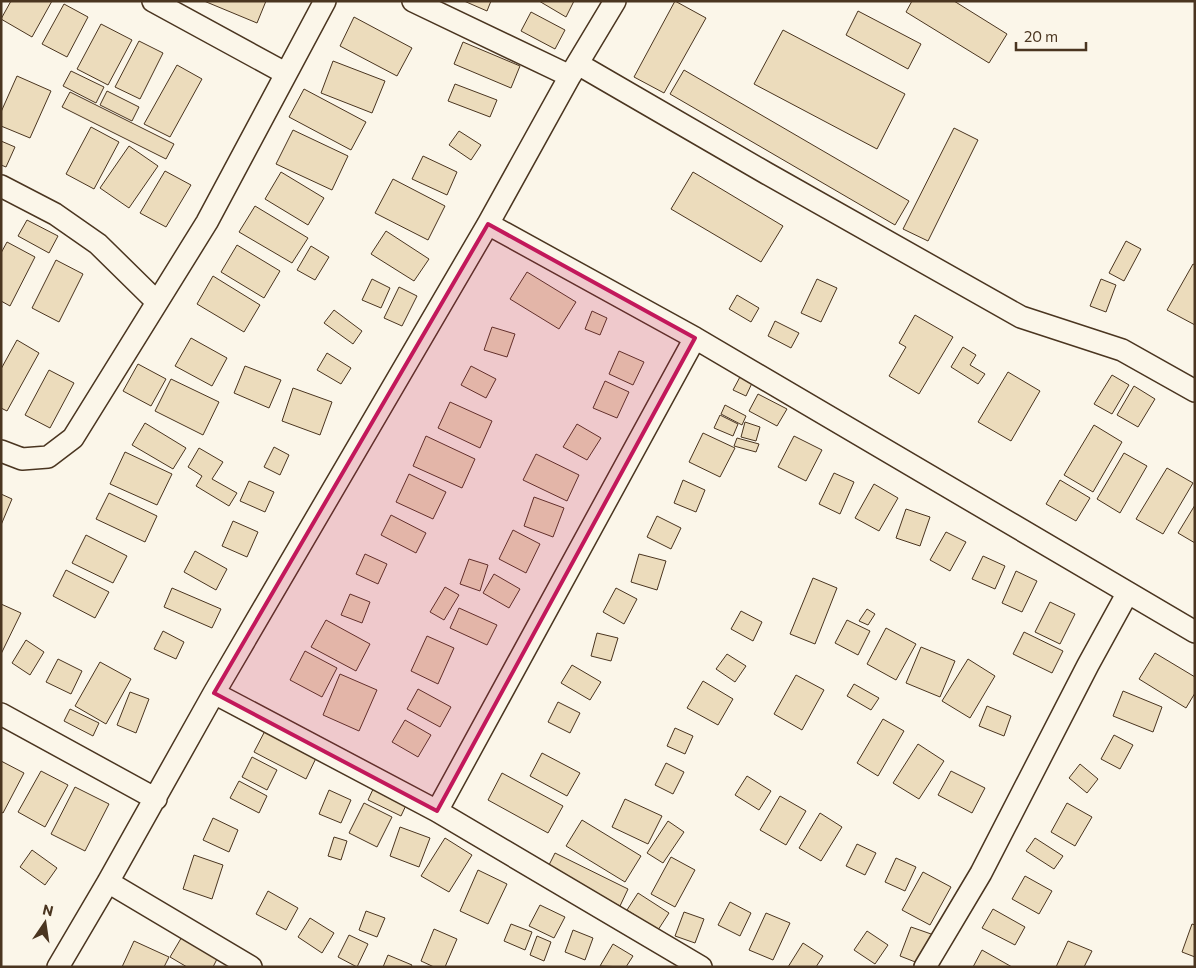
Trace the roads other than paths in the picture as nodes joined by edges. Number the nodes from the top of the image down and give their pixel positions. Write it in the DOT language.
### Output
graph roads {
  1 [pos="153,1"];
  2 [pos="325,1"];
  3 [pos="413,1"];
  4 [pos="615,1"];
  5 [pos="574,70"];
  6 [pos="285,73"];
  7 [pos="1,186"];
  8 [pos="488,224"];
  9 [pos="157,302"];
  10 [pos="695,338"];
  11 [pos="1195,391"];
  12 [pos="1,451"];
  13 [pos="1127,594"];
  14 [pos="1195,632"];
  15 [pos="214,693"];
  16 [pos="1,714"];
  17 [pos="156,799"];
  18 [pos="437,811"];
  19 [pos="108,882"];
  20 [pos="58,967"];
  21 [pos="251,967"];
  22 [pos="701,967"];
  23 [pos="925,967"];
  1 -- 6 [label="street"];
  2 -- 6 [label="street"];
  3 -- 5 [label="street"];
  4 -- 5 [label="street"];
  5 -- 8 [label="street"];
  5 -- 11 [label="street"];
  6 -- 9 [label="street"];
  7 -- 9 [label="street"];
  8 -- 10 [label="street"];
  8 -- 15 [label="street"];
  9 -- 12 [label="street"];
  10 -- 13 [label="street"];
  10 -- 18 [label="street"];
  13 -- 14 [label="street"];
  13 -- 23 [label="street"];
  15 -- 17 [label="street"];
  15 -- 18 [label="street"];
  16 -- 17 [label="street"];
  17 -- 19 [label="street"];
  18 -- 22 [label="street"];
  19 -- 20 [label="street"];
  19 -- 21 [label="street"];
}
